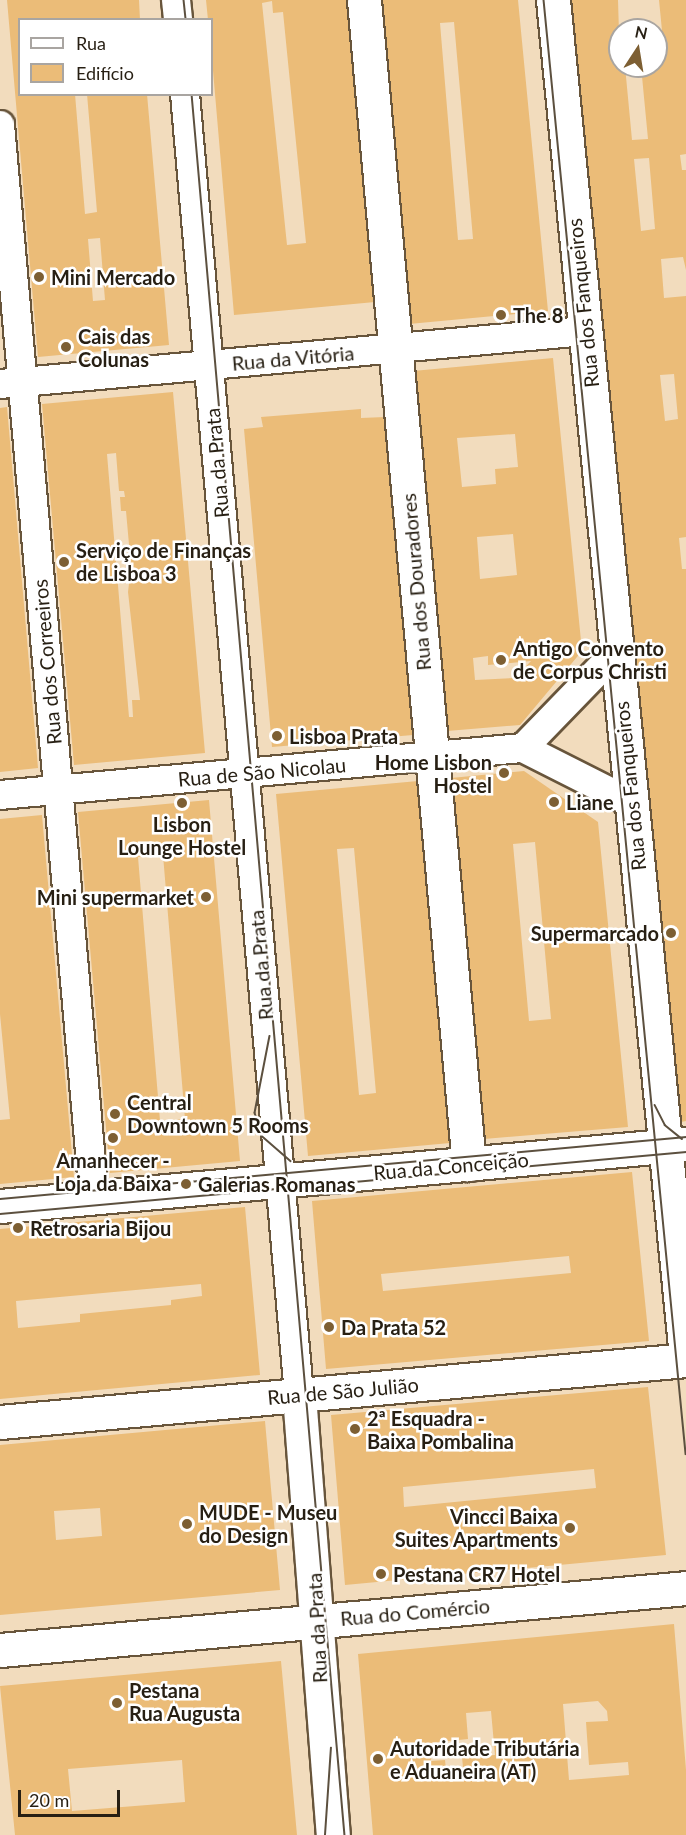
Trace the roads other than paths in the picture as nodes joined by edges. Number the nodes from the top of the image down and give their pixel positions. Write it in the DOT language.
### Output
graph roads {
  1 [pos="176,0"];
  2 [pos="364,0"];
  3 [pos="554,0"];
  4 [pos="178,18"];
  5 [pos="184,96"];
  6 [pos="0,125"];
  7 [pos="585,331"];
  8 [pos="395,348"];
  9 [pos="208,366"];
  10 [pos="11,383"];
  11 [pos="617,651"];
  12 [pos="524,748"];
  13 [pos="431,756"];
  14 [pos="244,773"];
  15 [pos="58,790"];
  16 [pos="0,795"];
  17 [pos="632,803"];
  18 [pos="676,1145"];
  19 [pos="470,1164"];
  20 [pos="280,1181"];
  21 [pos="93,1198"];
  22 [pos="0,1206"];
  23 [pos="686,1359"];
  24 [pos="299,1395"];
  25 [pos="0,1422"];
  26 [pos="686,1588"];
  27 [pos="318,1621"];
  28 [pos="0,1650"];
  29 [pos="333,1835"];
  1 -- 4 [label="street"];
  2 -- 8 [label="street, Rua dos Douradores"];
  3 -- 7 [label="street, Rua dos Fanqueiros"];
  5 -- 9 [label="street, Rua da Prata"];
  6 -- 10 [label="street, Rua dos Correeiros"];
  7 -- 8 [label="street, Rua da Vitória"];
  7 -- 11 [label="street, Rua dos Fanqueiros"];
  8 -- 9 [label="street, Rua da Vitória"];
  8 -- 13 [label="street, Rua dos Douradores"];
  9 -- 10 [label="street, Rua da Vitória"];
  9 -- 14 [label="street, Rua da Prata"];
  10 -- 15 [label="street, Rua dos Correeiros"];
  11 -- 12 [label="street"];
  11 -- 17 [label="street, Rua dos Fanqueiros"];
  12 -- 13 [label="street, Rua de São Nicolau"];
  12 -- 17 [label="street"];
  13 -- 14 [label="street, Rua de São Nicolau"];
  13 -- 19 [label="street, Rua dos Douradores"];
  14 -- 15 [label="street, Rua de São Nicolau"];
  14 -- 20 [label="street, Rua da Prata"];
  15 -- 16 [label="street, Rua de São Nicolau"];
  15 -- 21 [label="street, Rua dos Correeiros"];
  17 -- 18 [label="street, Rua dos Fanqueiros"];
  18 -- 19 [label="street, Rua da Conceição"];
  18 -- 23 [label="street, Rua dos Fanqueiros"];
  19 -- 20 [label="street, Rua da Conceição"];
  20 -- 21 [label="street, Rua da Conceição"];
  20 -- 24 [label="street, Rua da Prata"];
  21 -- 22 [label="street, Rua da Conceição"];
  23 -- 24 [label="street, Rua de São Julião"];
  24 -- 25 [label="street, Rua de São Julião"];
  24 -- 27 [label="street, Rua da Prata"];
  26 -- 27 [label="street, Rua do Comércio"];
  27 -- 28 [label="street, Rua do Comércio"];
  27 -- 29 [label="street, Rua da Prata"];
}
